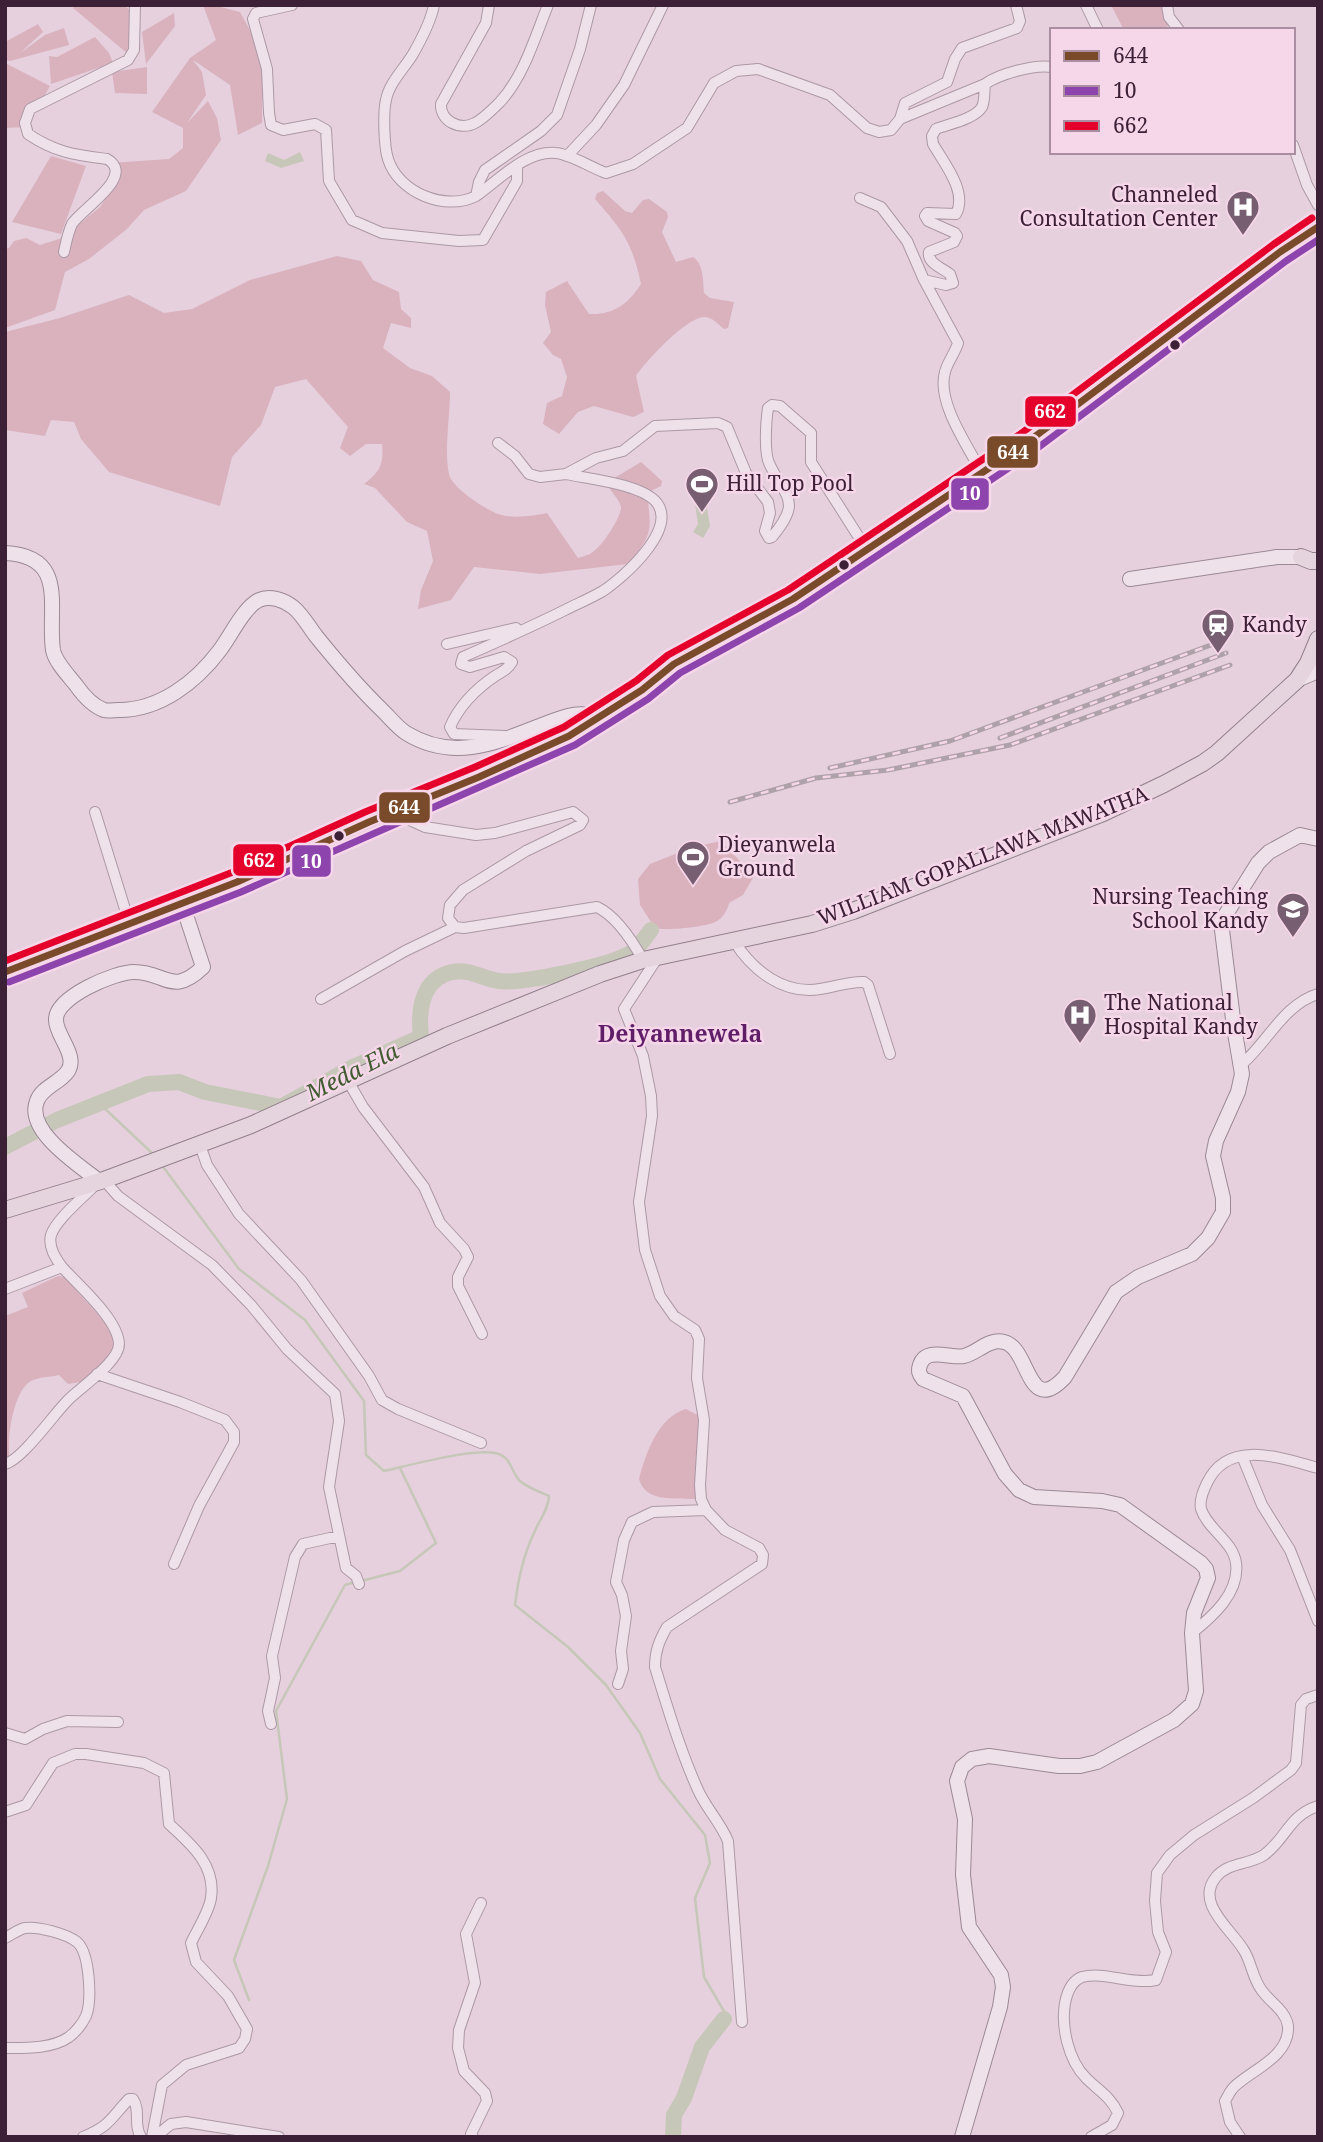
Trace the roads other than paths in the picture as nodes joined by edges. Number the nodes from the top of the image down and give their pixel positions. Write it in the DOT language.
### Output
graph roads {
  1 [pos="135,5"];
  2 [pos="292,5"];
  3 [pos="434,5"];
  4 [pos="489,5"];
  5 [pos="548,5"];
  6 [pos="591,5"];
  7 [pos="663,5"];
  8 [pos="1016,5"];
  9 [pos="1086,5"];
  10 [pos="1167,5"];
  11 [pos="1097,28"];
  12 [pos="1177,28"];
  13 [pos="1050,67"];
  14 [pos="985,84"];
  15 [pos="900,119"];
  16 [pos="1295,151"];
  17 [pos="568,156"];
  18 [pos="517,165"];
  19 [pos="476,196"];
  20 [pos="860,198"];
  21 [pos="1318,205"];
  22 [pos="1318,227"];
  23 [pos="64,252"];
  24 [pos="924,279"];
  25 [pos="498,443"];
  26 [pos="982,473"];
  27 [pos="566,474"];
  28 [pos="867,550"];
  29 [pos="5,553"];
  30 [pos="1313,561"];
  31 [pos="1130,579"];
  32 [pos="536,624"];
  33 [pos="447,644"];
  34 [pos="1316,648"];
  35 [pos="1318,671"];
  36 [pos="1297,680"];
  37 [pos="598,718"];
  38 [pos="511,737"];
  39 [pos="400,809"];
  40 [pos="95,812"];
  41 [pos="1318,839"];
  42 [pos="182,903"];
  43 [pos="129,922"];
  44 [pos="455,927"];
  45 [pos="734,942"];
  46 [pos="644,954"];
  47 [pos="5,972"];
  48 [pos="1318,994"];
  49 [pos="321,999"];
  50 [pos="890,1054"];
  51 [pos="1241,1065"];
  52 [pos="348,1081"];
  53 [pos="198,1145"];
  54 [pos="102,1181"];
  55 [pos="5,1210"];
  56 [pos="62,1267"];
  57 [pos="5,1289"];
  58 [pos="482,1334"];
  59 [pos="97,1374"];
  60 [pos="481,1443"];
  61 [pos="1242,1456"];
  62 [pos="5,1464"];
  63 [pos="1318,1468"];
  64 [pos="706,1510"];
  65 [pos="340,1536"];
  66 [pos="174,1564"];
  67 [pos="358,1581"];
  68 [pos="1318,1621"];
  69 [pos="1192,1633"];
  70 [pos="618,1684"];
  71 [pos="1318,1695"];
  72 [pos="118,1722"];
  73 [pos="271,1724"];
  74 [pos="5,1733"];
  75 [pos="1318,1806"];
  76 [pos="5,1812"];
  77 [pos="481,1903"];
  78 [pos="5,1938"];
  79 [pos="742,2022"];
  80 [pos="5,2048"];
  81 [pos="83,2137"];
  82 [pos="141,2137"];
  83 [pos="153,2137"];
  84 [pos="279,2137"];
  85 [pos="473,2137"];
  86 [pos="962,2137"];
  87 [pos="1091,2137"];
  88 [pos="1240,2137"];
  1 -- 23 [label="street"];
  2 -- 18 [label="street"];
  3 -- 19 [label="street"];
  4 -- 5 [label="street"];
  6 -- 19 [label="street"];
  7 -- 17 [label="street"];
  8 -- 15 [label="street"];
  9 -- 11 [label="street"];
  10 -- 12 [label="street"];
  13 -- 14 [label="street"];
  14 -- 15 [label="street"];
  14 -- 24 [label="street"];
  15 -- 17 [label="street"];
  16 -- 21 [label="street"];
  17 -- 18 [label="street"];
  18 -- 19 [label="street"];
  20 -- 24 [label="street"];
  22 -- 26 [label="highway"];
  24 -- 26 [label="street"];
  25 -- 27 [label="street"];
  26 -- 28 [label="highway"];
  27 -- 28 [label="street"];
  27 -- 32 [label="street"];
  28 -- 37 [label="highway"];
  29 -- 38 [label="street"];
  30 -- 31 [label="street"];
  32 -- 33 [label="street"];
  32 -- 38 [label="street"];
  34 -- 36 [label="main road, WILLIAM GOPALLAWA MAWATHA"];
  35 -- 36 [label="street"];
  36 -- 45 [label="main road, WILLIAM GOPALLAWA MAWATHA"];
  37 -- 38 [label="street"];
  37 -- 39 [label="highway"];
  39 -- 42 [label="highway"];
  39 -- 44 [label="street"];
  40 -- 43 [label="street"];
  41 -- 51 [label="street"];
  42 -- 43 [label="highway"];
  42 -- 54 [label="street"];
  43 -- 47 [label="highway"];
  44 -- 46 [label="street"];
  44 -- 49 [label="street"];
  45 -- 46 [label="main road, WILLIAM GOPALLAWA MAWATHA"];
  45 -- 50 [label="street"];
  46 -- 52 [label="main road, WILLIAM GOPALLAWA MAWATHA"];
  46 -- 64 [label="street"];
  48 -- 51 [label="street"];
  51 -- 69 [label="street"];
  52 -- 53 [label="main road, WILLIAM GOPALLAWA MAWATHA"];
  52 -- 58 [label="street"];
  53 -- 54 [label="main road, WILLIAM GOPALLAWA MAWATHA"];
  53 -- 60 [label="street"];
  54 -- 55 [label="main road, WILLIAM GOPALLAWA MAWATHA"];
  54 -- 56 [label="street"];
  54 -- 65 [label="street"];
  56 -- 57 [label="street"];
  56 -- 59 [label="street"];
  59 -- 62 [label="street"];
  59 -- 66 [label="street"];
  61 -- 63 [label="street"];
  61 -- 68 [label="street"];
  61 -- 69 [label="street"];
  64 -- 70 [label="street"];
  64 -- 79 [label="street"];
  65 -- 67 [label="street"];
  65 -- 73 [label="street"];
  69 -- 86 [label="street"];
  71 -- 87 [label="street"];
  72 -- 74 [label="street"];
  75 -- 88 [label="street"];
  76 -- 83 [label="street"];
  77 -- 85 [label="street"];
  78 -- 80 [label="street"];
  81 -- 82 [label="street"];
  83 -- 84 [label="street"];
}
